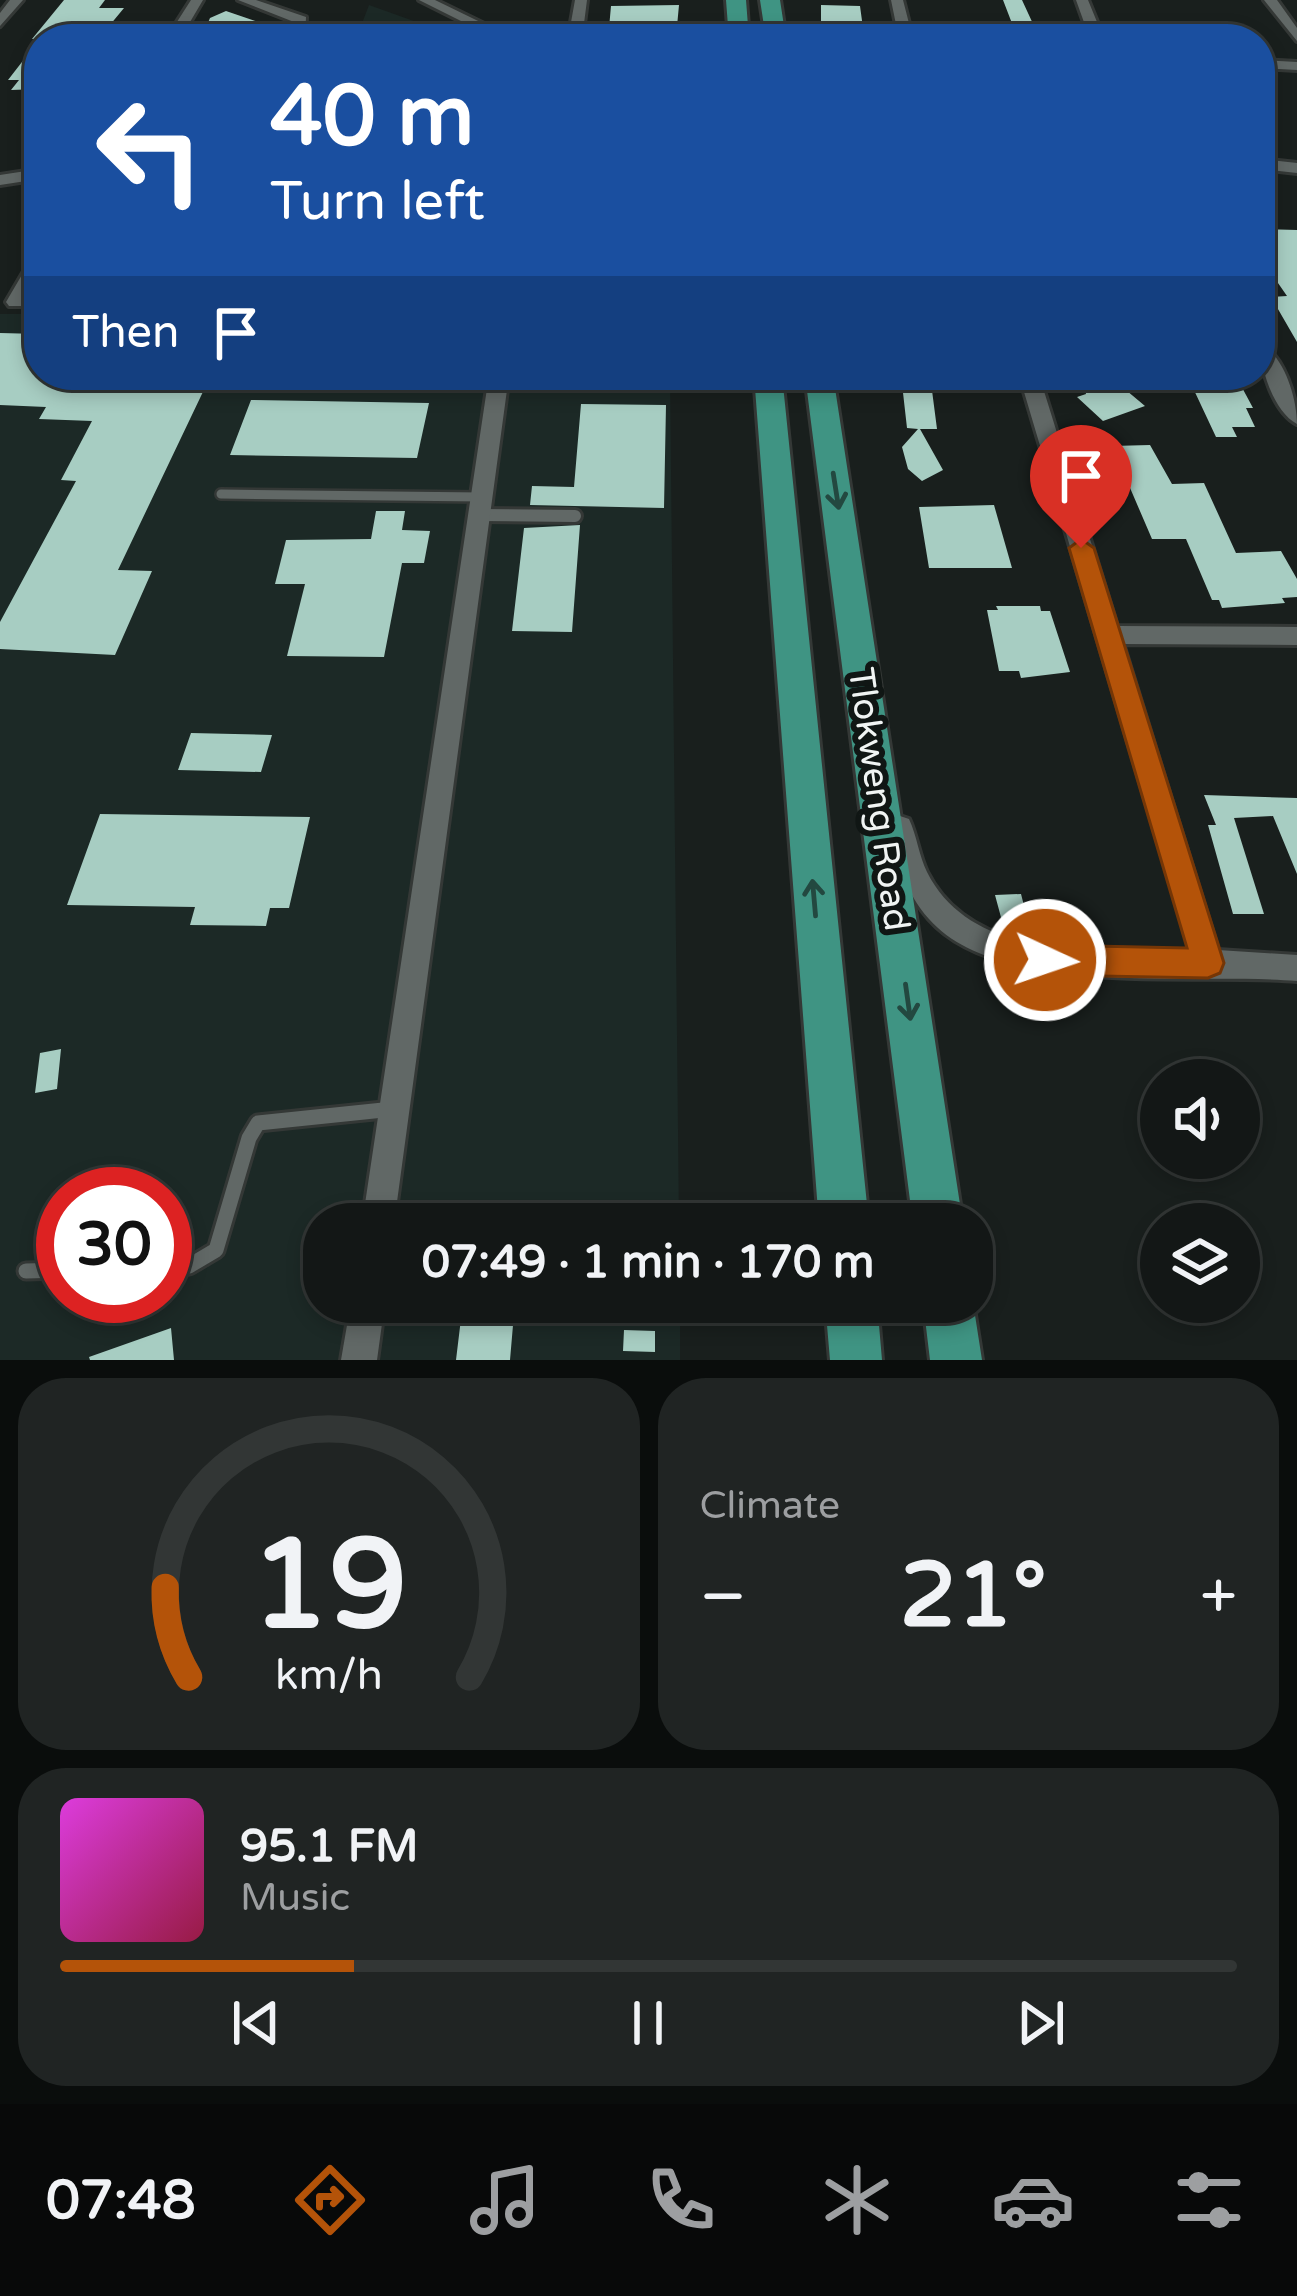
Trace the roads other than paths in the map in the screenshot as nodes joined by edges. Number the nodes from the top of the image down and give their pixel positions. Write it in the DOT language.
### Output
graph roads {
  1 [pos="17,0"];
  2 [pos="244,0"];
  3 [pos="425,0"];
  4 [pos="1273,5"];
  5 [pos="1297,10"];
  6 [pos="1,19"];
  7 [pos="300,24"];
  8 [pos="476,24"];
  9 [pos="1297,37"];
  10 [pos="1275,378"];
  11 [pos="497,390"];
  12 [pos="769,390"];
  13 [pos="821,390"];
  14 [pos="1034,390"];
  15 [pos="1297,418"];
  16 [pos="221,494"];
  17 [pos="480,506"];
  18 [pos="575,516"];
  19 [pos="852,593"];
  20 [pos="1107,635"];
  21 [pos="1297,636"];
  22 [pos="1208,963"];
  23 [pos="1297,968"];
  24 [pos="394,1108"];
  25 [pos="381,1203"];
  26 [pos="842,1203"];
  27 [pos="935,1203"];
  28 [pos="192,1264"];
  29 [pos="26,1270"];
  30 [pos="36,1270"];
  31 [pos="364,1323"];
  32 [pos="853,1323"];
  33 [pos="952,1323"];
  34 [pos="358,1360"];
  35 [pos="856,1360"];
  36 [pos="956,1360"];
  1 -- 6 [label="street"];
  2 -- 7 [label="street"];
  3 -- 8 [label="street"];
  4 -- 5 [label="street"];
  4 -- 9 [label="street"];
  10 -- 15 [label="street"];
  11 -- 17 [label="street"];
  26 -- 12 [label="main road, Tlokweng Road, one-way"];
  13 -- 19 [label="main road, Tlokweng Road, one-way"];
  14 -- 20 [label="street"];
  16 -- 17 [label="lane"];
  17 -- 18 [label="lane"];
  17 -- 24 [label="street"];
  19 -- 22 [label="street"];
  19 -- 27 [label="main road, Tlokweng Road, one-way"];
  20 -- 21 [label="street"];
  20 -- 22 [label="street"];
  22 -- 23 [label="street"];
  24 -- 25 [label="street"];
  24 -- 28 [label="lane"];
  29 -- 30 [label="lane"];
  31 -- 34 [label="street"];
  32 -- 35 [label="main road"];
  33 -- 36 [label="main road"];
}
